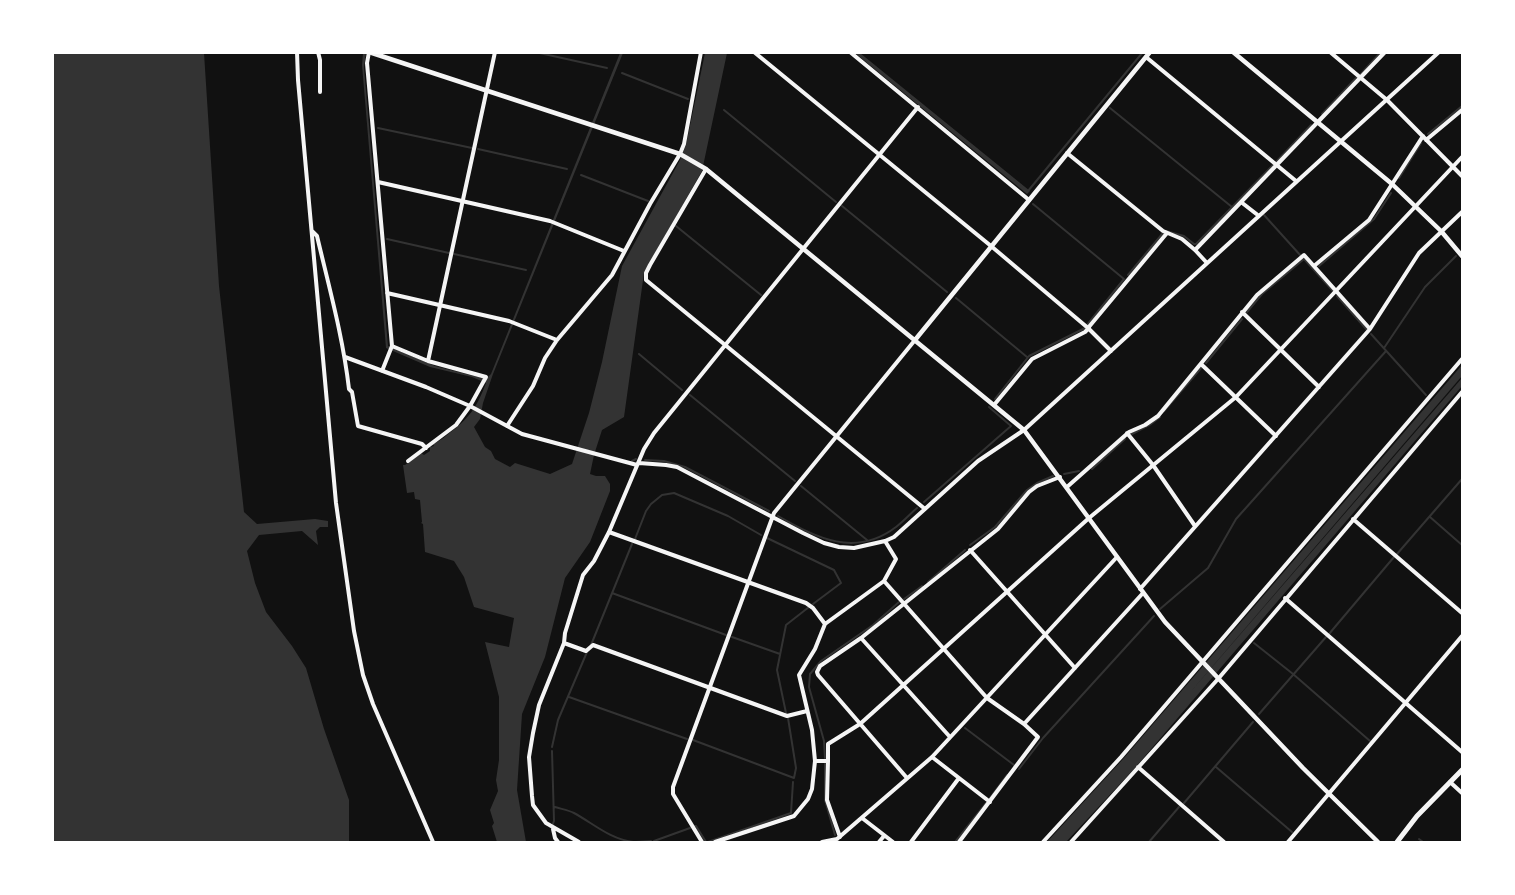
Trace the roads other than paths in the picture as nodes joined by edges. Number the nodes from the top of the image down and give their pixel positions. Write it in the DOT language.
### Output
graph roads {
  1 [pos="297,52"];
  2 [pos="318,52"];
  3 [pos="369,52"];
  4 [pos="495,52"];
  5 [pos="701,52"];
  6 [pos="754,52"];
  7 [pos="850,52"];
  8 [pos="1150,52"];
  9 [pos="1233,52"];
  10 [pos="1330,52"];
  11 [pos="1385,52"];
  12 [pos="1439,52"];
  13 [pos="1146,57"];
  14 [pos="1361,78"];
  15 [pos="487,90"];
  16 [pos="320,92"];
  17 [pos="1387,100"];
  18 [pos="918,108"];
  19 [pos="1462,110"];
  20 [pos="1318,123"];
  21 [pos="1424,138"];
  22 [pos="1341,141"];
  23 [pos="1067,153"];
  24 [pos="681,154"];
  25 [pos="879,155"];
  26 [pos="1462,157"];
  27 [pos="1277,165"];
  28 [pos="1453,167"];
  29 [pos="706,169"];
  30 [pos="1462,176"];
  31 [pos="1296,181"];
  32 [pos="378,182"];
  33 [pos="1392,184"];
  34 [pos="1029,200"];
  35 [pos="463,201"];
  36 [pos="1241,202"];
  37 [pos="1416,206"];
  38 [pos="1462,212"];
  39 [pos="1259,216"];
  40 [pos="311,230"];
  41 [pos="1441,231"];
  42 [pos="1167,233"];
  43 [pos="992,246"];
  44 [pos="803,249"];
  45 [pos="1196,250"];
  46 [pos="624,251"];
  47 [pos="1462,256"];
  48 [pos="1207,264"];
  49 [pos="1314,266"];
  50 [pos="1336,290"];
  51 [pos="388,293"];
  52 [pos="440,306"];
  53 [pos="1242,312"];
  54 [pos="1088,328"];
  55 [pos="1370,329"];
  56 [pos="557,340"];
  57 [pos="916,340"];
  58 [pos="725,345"];
  59 [pos="392,346"];
  60 [pos="1281,350"];
  61 [pos="1111,351"];
  62 [pos="345,358"];
  63 [pos="1462,359"];
  64 [pos="428,361"];
  65 [pos="1201,364"];
  66 [pos="382,371"];
  67 [pos="1319,387"];
  68 [pos="1462,392"];
  69 [pos="1236,397"];
  70 [pos="994,405"];
  71 [pos="471,407"];
  72 [pos="507,426"];
  73 [pos="1024,430"];
  74 [pos="1127,433"];
  75 [pos="1276,436"];
  76 [pos="837,437"];
  77 [pos="426,448"];
  78 [pos="408,462"];
  79 [pos="638,464"];
  80 [pos="1153,465"];
  81 [pos="1060,477"];
  82 [pos="1067,487"];
  83 [pos="925,509"];
  84 [pos="773,517"];
  85 [pos="1090,518"];
  86 [pos="1353,519"];
  87 [pos="1195,526"];
  88 [pos="609,532"];
  89 [pos="885,541"];
  90 [pos="970,550"];
  91 [pos="1117,557"];
  92 [pos="749,582"];
  93 [pos="884,582"];
  94 [pos="1141,591"];
  95 [pos="1006,592"];
  96 [pos="1285,598"];
  97 [pos="904,604"];
  98 [pos="1462,613"];
  99 [pos="825,624"];
  100 [pos="1045,635"];
  101 [pos="1462,636"];
  102 [pos="861,638"];
  103 [pos="564,643"];
  104 [pos="943,649"];
  105 [pos="1201,662"];
  106 [pos="1075,668"];
  107 [pos="1217,678"];
  108 [pos="903,685"];
  109 [pos="710,687"];
  110 [pos="987,698"];
  111 [pos="1405,703"];
  112 [pos="807,711"];
  113 [pos="860,724"];
  114 [pos="1024,724"];
  115 [pos="950,737"];
  116 [pos="1462,752"];
  117 [pos="932,757"];
  118 [pos="816,761"];
  119 [pos="828,761"];
  120 [pos="1138,767"];
  121 [pos="1462,770"];
  122 [pos="907,778"];
  123 [pos="959,778"];
  124 [pos="1450,782"];
  125 [pos="1462,793"];
  126 [pos="1329,794"];
  127 [pos="990,802"];
  128 [pos="862,818"];
  129 [pos="554,829"];
  130 [pos="884,836"];
  131 [pos="840,837"];
  132 [pos="433,842"];
  133 [pos="558,842"];
  134 [pos="579,842"];
  135 [pos="702,842"];
  136 [pos="715,842"];
  137 [pos="822,842"];
  138 [pos="879,842"];
  139 [pos="893,842"];
  140 [pos="911,842"];
  141 [pos="959,842"];
  142 [pos="1044,842"];
  143 [pos="1071,842"];
  144 [pos="1224,842"];
  145 [pos="1288,842"];
  146 [pos="1378,842"];
  147 [pos="1396,842"];
  1 -- 40 [label="street"];
  2 -- 16 [label="street"];
  3 -- 15 [label="street"];
  3 -- 32 [label="street"];
  4 -- 15 [label="street"];
  5 -- 24 [label="street"];
  6 -- 25 [label="street"];
  7 -- 18 [label="street"];
  8 -- 13 [label="street"];
  9 -- 20 [label="street"];
  10 -- 14 [label="street"];
  11 -- 14 [label="street"];
  12 -- 17 [label="street"];
  13 -- 23 [label="street"];
  13 -- 27 [label="street"];
  14 -- 17 [label="street"];
  14 -- 20 [label="street"];
  15 -- 24 [label="street"];
  15 -- 35 [label="street"];
  17 -- 21 [label="street"];
  17 -- 22 [label="street"];
  18 -- 25 [label="street"];
  18 -- 34 [label="street"];
  19 -- 21 [label="street"];
  20 -- 22 [label="street"];
  20 -- 27 [label="street"];
  21 -- 28 [label="street"];
  21 -- 33 [label="street"];
  22 -- 31 [label="street"];
  22 -- 33 [label="street"];
  23 -- 34 [label="street"];
  23 -- 42 [label="street"];
  24 -- 29 [label="street"];
  24 -- 46 [label="street"];
  25 -- 43 [label="street"];
  25 -- 44 [label="street"];
  26 -- 28 [label="street"];
  27 -- 31 [label="street"];
  27 -- 36 [label="street"];
  28 -- 30 [label="street"];
  28 -- 37 [label="street"];
  29 -- 44 [label="street"];
  29 -- 58 [label="street"];
  31 -- 39 [label="street"];
  32 -- 35 [label="street"];
  32 -- 51 [label="street"];
  33 -- 37 [label="street"];
  33 -- 49 [label="street"];
  34 -- 43 [label="street"];
  35 -- 46 [label="street"];
  35 -- 52 [label="street"];
  36 -- 39 [label="street"];
  36 -- 45 [label="street"];
  37 -- 41 [label="street"];
  37 -- 50 [label="street"];
  38 -- 41 [label="street"];
  39 -- 48 [label="street"];
  40 -- 62 [label="street"];
  40 -- 132 [label="street"];
  41 -- 47 [label="street"];
  41 -- 55 [label="street"];
  42 -- 45 [label="street"];
  42 -- 54 [label="street"];
  43 -- 54 [label="street"];
  43 -- 57 [label="street"];
  44 -- 57 [label="street"];
  44 -- 58 [label="street"];
  45 -- 48 [label="street"];
  46 -- 56 [label="street"];
  48 -- 61 [label="street"];
  49 -- 50 [label="street"];
  49 -- 53 [label="street"];
  50 -- 55 [label="street"];
  50 -- 60 [label="street"];
  51 -- 52 [label="street"];
  51 -- 59 [label="street"];
  52 -- 56 [label="street"];
  52 -- 64 [label="street"];
  53 -- 60 [label="street"];
  53 -- 65 [label="street"];
  54 -- 61 [label="street"];
  54 -- 70 [label="street"];
  55 -- 67 [label="street"];
  56 -- 72 [label="street"];
  57 -- 70 [label="street"];
  57 -- 76 [label="street"];
  58 -- 76 [label="street"];
  58 -- 79 [label="street"];
  59 -- 64 [label="street"];
  59 -- 66 [label="street"];
  60 -- 67 [label="street"];
  60 -- 69 [label="street"];
  61 -- 73 [label="street"];
  62 -- 66 [label="street"];
  62 -- 77 [label="street"];
  63 -- 105 [label="street"];
  64 -- 71 [label="street"];
  65 -- 69 [label="street"];
  65 -- 74 [label="street"];
  66 -- 71 [label="street"];
  67 -- 75 [label="street"];
  68 -- 86 [label="street"];
  69 -- 75 [label="street"];
  69 -- 80 [label="street"];
  70 -- 73 [label="street"];
  71 -- 72 [label="street"];
  71 -- 77 [label="street"];
  72 -- 79 [label="street"];
  73 -- 81 [label="street"];
  73 -- 83 [label="street"];
  74 -- 80 [label="street"];
  74 -- 82 [label="street"];
  75 -- 87 [label="street"];
  76 -- 83 [label="street"];
  76 -- 84 [label="street"];
  77 -- 78 [label="street"];
  79 -- 84 [label="street"];
  79 -- 88 [label="street"];
  80 -- 85 [label="street"];
  80 -- 87 [label="street"];
  81 -- 82 [label="street"];
  81 -- 90 [label="street"];
  82 -- 85 [label="street"];
  83 -- 89 [label="street"];
  84 -- 89 [label="street"];
  84 -- 92 [label="street"];
  85 -- 91 [label="street"];
  85 -- 95 [label="street"];
  86 -- 96 [label="street"];
  86 -- 98 [label="street"];
  87 -- 94 [label="street"];
  88 -- 92 [label="street"];
  88 -- 103 [label="street"];
  89 -- 93 [label="street"];
  90 -- 95 [label="street"];
  90 -- 97 [label="street"];
  91 -- 94 [label="street"];
  91 -- 100 [label="street"];
  92 -- 99 [label="street"];
  92 -- 109 [label="street"];
  93 -- 97 [label="street"];
  93 -- 99 [label="street"];
  94 -- 105 [label="street"];
  94 -- 106 [label="street"];
  95 -- 100 [label="street"];
  95 -- 104 [label="street"];
  96 -- 107 [label="street"];
  96 -- 111 [label="street"];
  97 -- 102 [label="street"];
  97 -- 104 [label="street"];
  99 -- 112 [label="street"];
  100 -- 106 [label="street"];
  100 -- 110 [label="street"];
  101 -- 111 [label="street"];
  102 -- 108 [label="street"];
  102 -- 113 [label="street"];
  103 -- 109 [label="street"];
  103 -- 129 [label="street"];
  104 -- 108 [label="street"];
  104 -- 110 [label="street"];
  105 -- 107 [label="street"];
  105 -- 142 [label="street"];
  106 -- 114 [label="street"];
  107 -- 120 [label="street"];
  107 -- 126 [label="street"];
  108 -- 113 [label="street"];
  108 -- 115 [label="street"];
  109 -- 112 [label="street"];
  109 -- 135 [label="street"];
  110 -- 114 [label="street"];
  110 -- 115 [label="street"];
  111 -- 116 [label="street"];
  111 -- 126 [label="street"];
  112 -- 118 [label="street"];
  113 -- 119 [label="street"];
  113 -- 122 [label="street"];
  114 -- 127 [label="street"];
  115 -- 117 [label="street"];
  117 -- 122 [label="street"];
  117 -- 123 [label="street"];
  118 -- 119 [label="street"];
  118 -- 136 [label="street"];
  119 -- 131 [label="street"];
  120 -- 143 [label="street"];
  120 -- 144 [label="street"];
  121 -- 124 [label="main road"];
  122 -- 128 [label="street"];
  123 -- 127 [label="street"];
  123 -- 140 [label="street"];
  124 -- 125 [label="street"];
  124 -- 147 [label="main road"];
  126 -- 145 [label="street"];
  126 -- 146 [label="street"];
  127 -- 141 [label="street"];
  128 -- 130 [label="street"];
  128 -- 131 [label="street"];
  129 -- 133 [label="street"];
  129 -- 134 [label="street"];
  130 -- 138 [label="street"];
  130 -- 139 [label="street"];
  131 -- 137 [label="street"];
}
